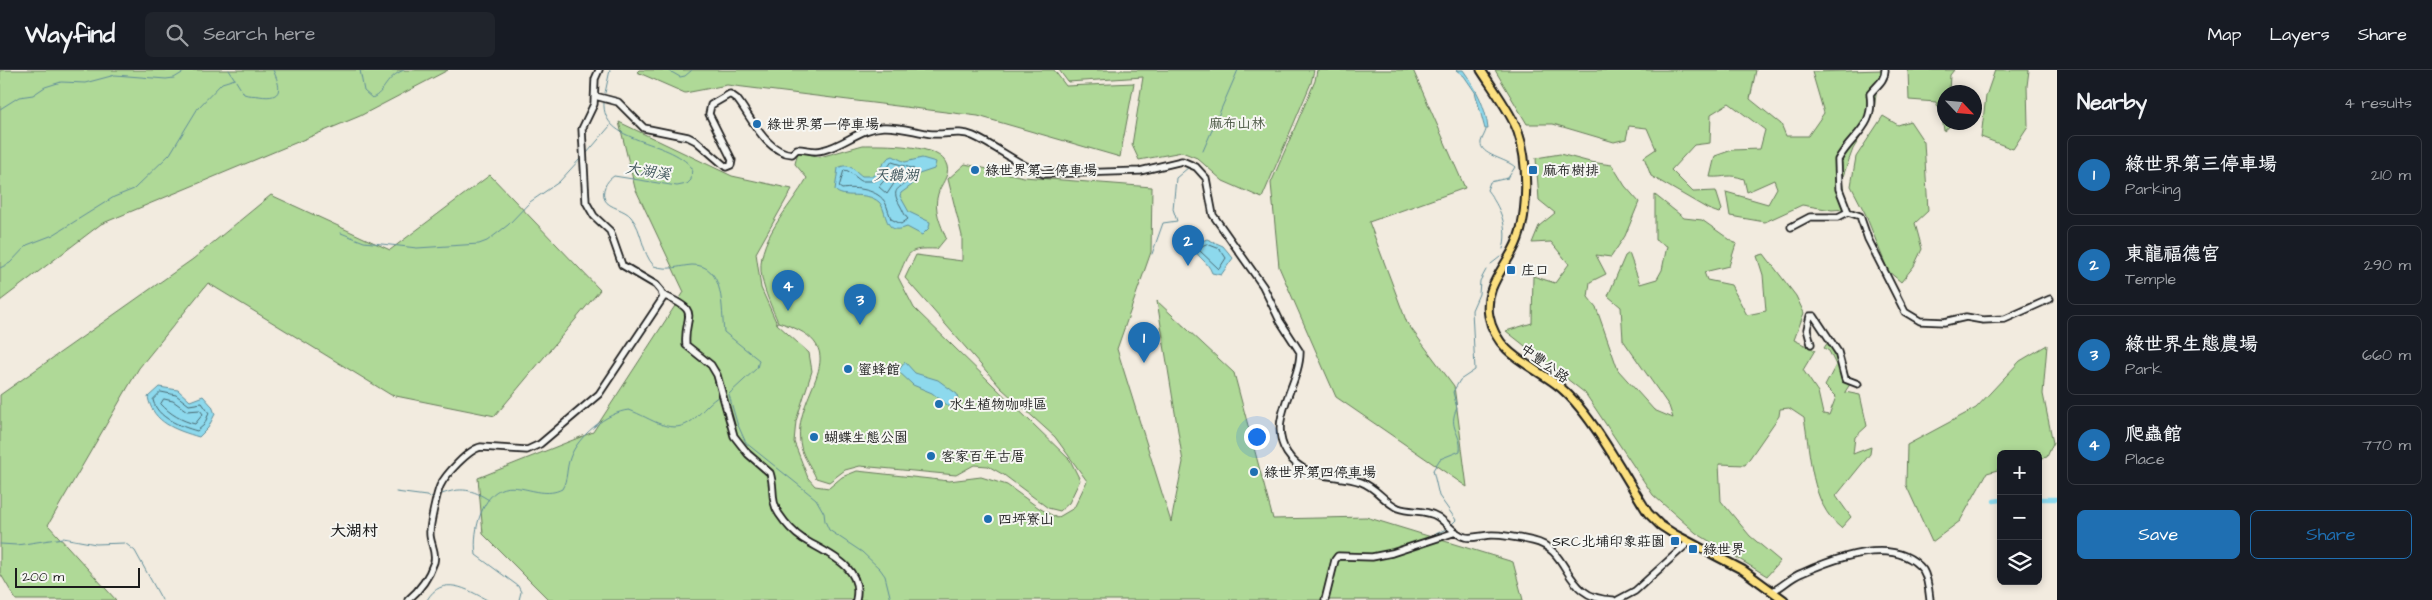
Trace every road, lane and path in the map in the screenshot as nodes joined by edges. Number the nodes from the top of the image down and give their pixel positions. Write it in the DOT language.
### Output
graph roads {
  1 [pos="599,70"];
  2 [pos="1481,70"];
  3 [pos="1885,70"];
  4 [pos="595,96"];
  5 [pos="1848,212"];
  6 [pos="1791,227"];
  7 [pos="663,295"];
  8 [pos="2050,299"];
  9 [pos="1812,344"];
  10 [pos="1858,384"];
  11 [pos="1456,532"];
  12 [pos="1689,542"];
  13 [pos="1773,591"];
  14 [pos="408,600"];
  15 [pos="856,600"];
  16 [pos="1325,600"];
  17 [pos="1614,600"];
  18 [pos="1618,600"];
  19 [pos="1784,600"];
  20 [pos="1930,600"];
  1 -- 4 [label="street"];
  2 -- 12 [label="main road, 中豐公路"];
  3 -- 5 [label="street"];
  4 -- 7 [label="street"];
  4 -- 11 [label="street"];
  5 -- 6 [label="street"];
  5 -- 8 [label="street"];
  7 -- 14 [label="street"];
  7 -- 15 [label="street"];
  9 -- 10 [label="street"];
  11 -- 16 [label="street"];
  11 -- 17 [label="street"];
  12 -- 13 [label="main road, 中豐公路"];
  12 -- 18 [label="street"];
  13 -- 19 [label="main road, 中豐公路"];
  13 -- 20 [label="street"];
}
